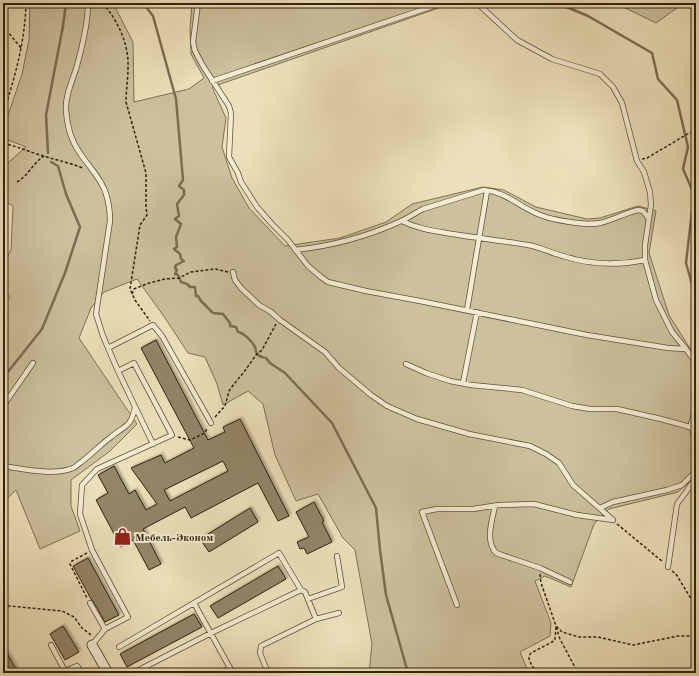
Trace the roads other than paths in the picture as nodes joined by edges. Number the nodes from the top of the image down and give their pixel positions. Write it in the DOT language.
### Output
graph roads {
  1 [pos="88,3"];
  2 [pos="198,3"];
  3 [pos="442,3"];
  4 [pos="477,3"];
  5 [pos="212,81"];
  6 [pos="487,191"];
  7 [pos="649,219"];
  8 [pos="402,221"];
  9 [pos="479,238"];
  10 [pos="295,250"];
  11 [pos="645,260"];
  12 [pos="233,272"];
  13 [pos="467,310"];
  14 [pos="477,312"];
  15 [pos="108,348"];
  16 [pos="686,349"];
  17 [pos="33,363"];
  18 [pos="696,363"];
  19 [pos="406,364"];
  20 [pos="118,371"];
  21 [pos="463,383"];
  22 [pos="3,406"];
  23 [pos="135,406"];
  24 [pos="696,409"];
  25 [pos="211,423"];
  26 [pos="690,427"];
  27 [pos="696,440"];
  28 [pos="153,444"];
  29 [pos="3,466"];
  30 [pos="696,471"];
  31 [pos="696,477"];
  32 [pos="495,506"];
  33 [pos="600,508"];
  34 [pos="337,556"];
  35 [pos="668,567"];
  36 [pos="570,582"];
  37 [pos="301,590"];
  38 [pos="308,599"];
  39 [pos="90,603"];
  40 [pos="194,603"];
  41 [pos="457,605"];
  42 [pos="339,613"];
  43 [pos="316,620"];
  44 [pos="105,629"];
  45 [pos="211,633"];
  46 [pos="94,642"];
  47 [pos="50,645"];
  48 [pos="119,647"];
  49 [pos="230,668"];
  50 [pos="82,673"];
  51 [pos="108,673"];
  52 [pos="133,673"];
  53 [pos="220,673"];
  54 [pos="233,673"];
  55 [pos="268,673"];
  1 -- 15 [label="lane"];
  2 -- 5 [label="lane"];
  3 -- 5 [label="lane"];
  4 -- 7 [label="lane"];
  5 -- 10 [label="lane"];
  6 -- 7 [label="lane"];
  6 -- 8 [label="lane"];
  6 -- 9 [label="lane"];
  7 -- 11 [label="lane"];
  8 -- 9 [label="lane"];
  8 -- 10 [label="lane"];
  9 -- 11 [label="lane"];
  9 -- 13 [label="lane"];
  10 -- 13 [label="lane"];
  11 -- 16 [label="lane"];
  12 -- 33 [label="lane"];
  13 -- 14 [label="lane"];
  14 -- 16 [label="lane"];
  14 -- 21 [label="lane"];
  15 -- 20 [label="lane"];
  15 -- 25 [label="lane"];
  16 -- 18 [label="lane"];
  17 -- 22 [label="lane"];
  19 -- 21 [label="lane"];
  20 -- 23 [label="lane"];
  20 -- 28 [label="lane"];
  21 -- 26 [label="lane"];
  23 -- 28 [label="lane"];
  23 -- 29 [label="lane"];
  24 -- 26 [label="lane"];
  26 -- 27 [label="lane"];
  28 -- 44 [label="lane"];
  30 -- 33 [label="lane"];
  31 -- 35 [label="lane"];
  32 -- 33 [label="lane"];
  32 -- 36 [label="lane"];
  32 -- 41 [label="lane"];
  34 -- 38 [label="lane"];
  37 -- 38 [label="lane"];
  37 -- 40 [label="lane"];
  37 -- 45 [label="lane"];
  38 -- 43 [label="lane"];
  39 -- 44 [label="lane"];
  40 -- 45 [label="lane"];
  40 -- 48 [label="lane"];
  42 -- 43 [label="lane"];
  43 -- 55 [label="lane"];
  44 -- 46 [label="lane"];
  45 -- 49 [label="lane"];
  45 -- 52 [label="lane"];
  46 -- 51 [label="street"];
  47 -- 50 [label="lane"];
  49 -- 53 [label="lane"];
  49 -- 54 [label="lane"];
}
